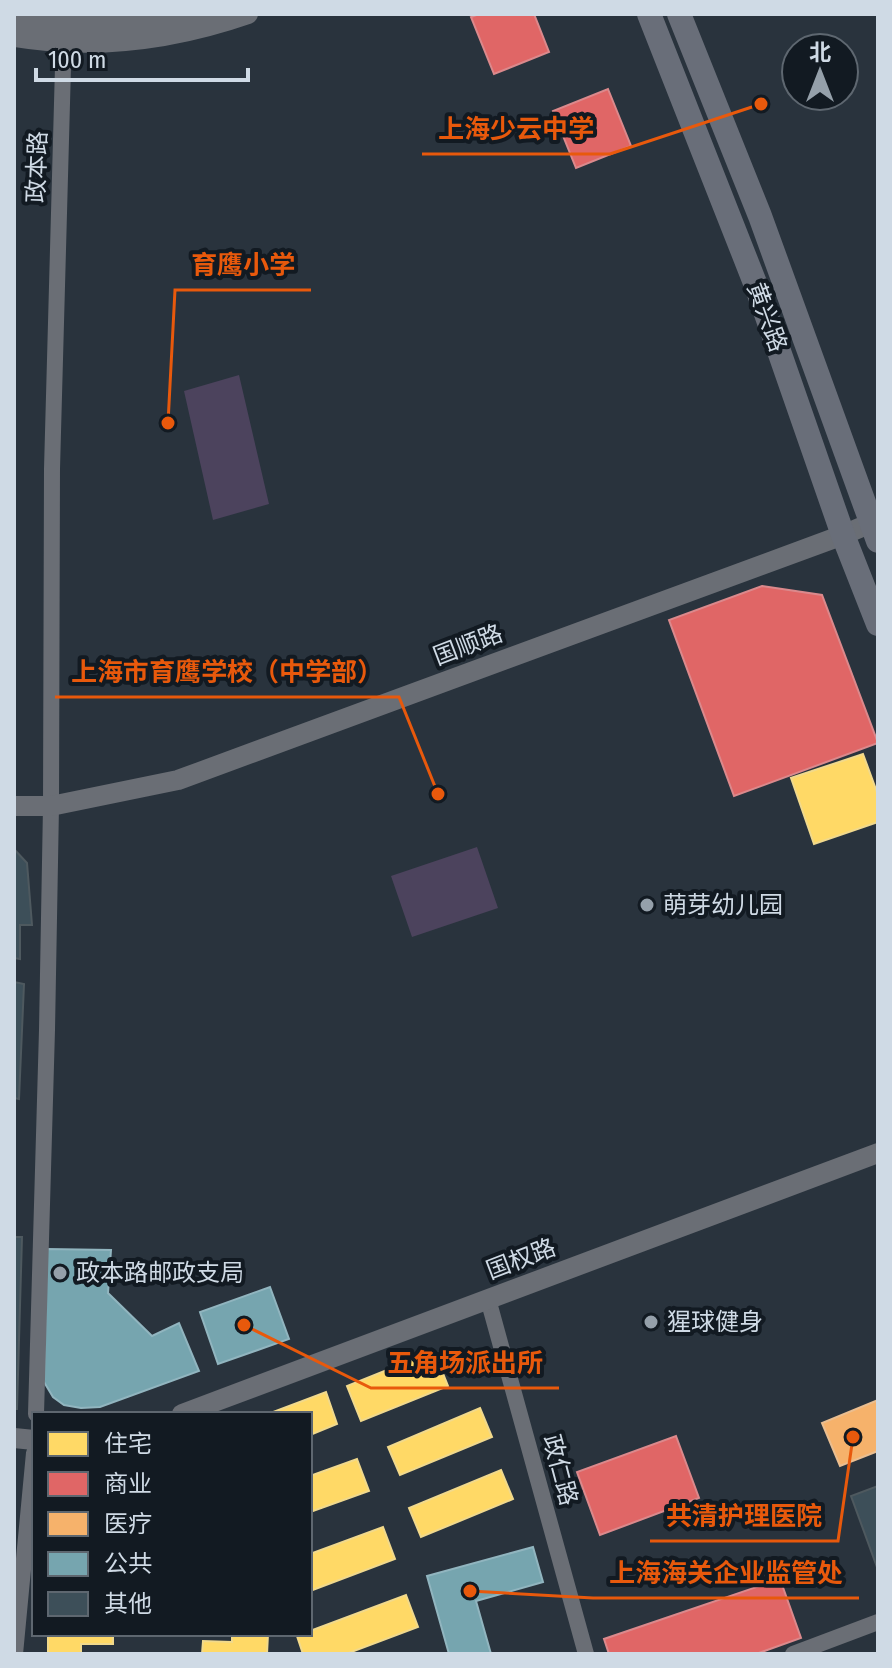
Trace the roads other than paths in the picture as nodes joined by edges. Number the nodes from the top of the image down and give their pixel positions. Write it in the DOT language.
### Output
graph roads {
  1 [pos="200,14"];
  2 [pos="248,14"];
  3 [pos="649,14"];
  4 [pos="679,14"];
  5 [pos="14,19"];
  6 [pos="64,33"];
  7 [pos="14,37"];
  8 [pos="876,528"];
  9 [pos="843,535"];
  10 [pos="878,624"];
  11 [pos="14,806"];
  12 [pos="51,806"];
  13 [pos="878,1153"];
  14 [pos="488,1299"];
  15 [pos="36,1412"];
  16 [pos="187,1412"];
  17 [pos="32,1474"];
  18 [pos="878,1622"];
  19 [pos="15,1654"];
  20 [pos="586,1654"];
  21 [pos="793,1654"];
  1 -- 6 [label="street"];
  2 -- 6 [label="street"];
  3 -- 9 [label="main road, 黄兴路"];
  4 -- 8 [label="main road, 黄兴路"];
  5 -- 6 [label="street"];
  6 -- 7 [label="street"];
  6 -- 12 [label="street, 政本路"];
  8 -- 9 [label="street, 国顺路"];
  9 -- 10 [label="main road, 黄兴路"];
  9 -- 12 [label="street, 国顺路"];
  11 -- 12 [label="street, 国顺路"];
  12 -- 15 [label="street, 政本路"];
  13 -- 14 [label="street, 国权路"];
  14 -- 16 [label="street, 国权路"];
  14 -- 20 [label="street, 政仁路"];
  17 -- 19 [label="street"];
  18 -- 21 [label="street"];
}
